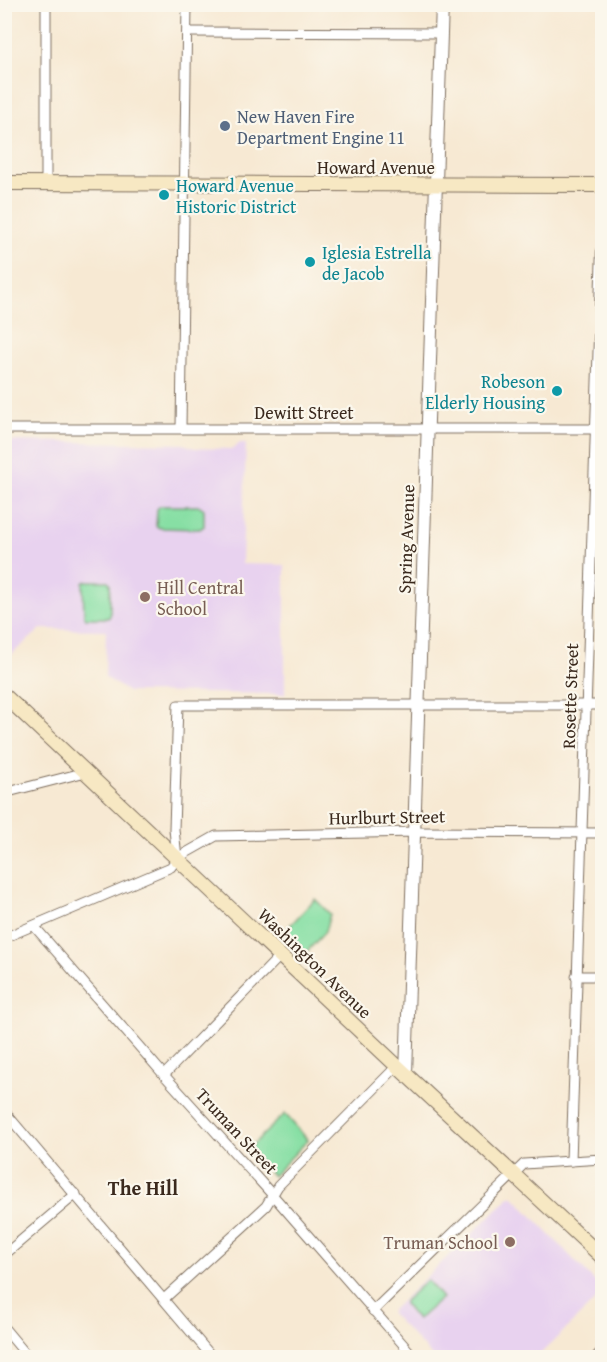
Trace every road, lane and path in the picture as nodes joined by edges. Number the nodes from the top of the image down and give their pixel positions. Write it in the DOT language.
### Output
graph roads {
  1 [pos="46,4"];
  2 [pos="187,4"];
  3 [pos="442,4"];
  4 [pos="187,32"];
  5 [pos="441,33"];
  6 [pos="4,183"];
  7 [pos="46,183"];
  8 [pos="184,184"];
  9 [pos="603,185"];
  10 [pos="437,186"];
  11 [pos="603,232"];
  12 [pos="181,428"];
  13 [pos="4,429"];
  14 [pos="428,429"];
  15 [pos="599,429"];
  16 [pos="4,695"];
  17 [pos="418,704"];
  18 [pos="586,705"];
  19 [pos="603,705"];
  20 [pos="86,772"];
  21 [pos="4,793"];
  22 [pos="415,832"];
  23 [pos="582,832"];
  24 [pos="603,833"];
  25 [pos="177,858"];
  26 [pos="34,926"];
  27 [pos="4,938"];
  28 [pos="281,955"];
  29 [pos="576,976"];
  30 [pos="603,976"];
  31 [pos="401,1070"];
  32 [pos="164,1075"];
  33 [pos="4,1111"];
  34 [pos="603,1159"];
  35 [pos="571,1161"];
  36 [pos="513,1173"];
  37 [pos="76,1194"];
  38 [pos="273,1194"];
  39 [pos="4,1255"];
  40 [pos="603,1257"];
  41 [pos="164,1299"];
  42 [pos="374,1311"];
  43 [pos="4,1328"];
  44 [pos="603,1351"];
  45 [pos="29,1358"];
  46 [pos="213,1358"];
  47 [pos="415,1358"];
  48 [pos="595,1358"];
  1 -- 7 [label="street"];
  2 -- 4 [label="street"];
  3 -- 5 [label="street, Spring Avenue"];
  4 -- 5 [label="street"];
  4 -- 8 [label="street"];
  5 -- 10 [label="street, Spring Avenue"];
  6 -- 7 [label="main road, Howard Avenue"];
  7 -- 8 [label="main road, Howard Avenue"];
  8 -- 10 [label="main road, Howard Avenue"];
  8 -- 12 [label="street"];
  9 -- 10 [label="main road, Howard Avenue"];
  10 -- 14 [label="street, Spring Avenue"];
  11 -- 15 [label="street, Rosette Street"];
  12 -- 13 [label="street, Dewitt Street"];
  12 -- 14 [label="street, Dewitt Street"];
  14 -- 15 [label="street, Dewitt Street"];
  14 -- 17 [label="street, Spring Avenue"];
  15 -- 18 [label="street, Rosette Street"];
  16 -- 20 [label="main road, Washington Avenue"];
  17 -- 18 [label="street"];
  17 -- 22 [label="street, Spring Avenue"];
  17 -- 25 [label="street"];
  18 -- 19 [label="street"];
  18 -- 23 [label="street, Rosette Street"];
  20 -- 21 [label="street"];
  20 -- 25 [label="main road, Washington Avenue"];
  22 -- 23 [label="street, Hurlburt Street"];
  22 -- 25 [label="street, Hurlburt Street"];
  22 -- 31 [label="street, Spring Avenue"];
  23 -- 24 [label="street, Hurlburt Street"];
  23 -- 29 [label="street, Rosette Street"];
  25 -- 26 [label="street, Hurlburt Street"];
  25 -- 28 [label="main road, Washington Avenue"];
  26 -- 27 [label="street, Hurlburt Street"];
  26 -- 32 [label="street, Truman Street"];
  28 -- 31 [label="main road, Washington Avenue"];
  28 -- 32 [label="street"];
  29 -- 30 [label="street"];
  29 -- 35 [label="street, Rosette Street"];
  31 -- 36 [label="main road, Washington Avenue"];
  31 -- 38 [label="street"];
  32 -- 38 [label="street, Truman Street"];
  33 -- 37 [label="street"];
  34 -- 35 [label="street"];
  35 -- 36 [label="street"];
  36 -- 40 [label="main road, Washington Avenue"];
  36 -- 42 [label="street"];
  37 -- 39 [label="street"];
  37 -- 41 [label="street"];
  38 -- 41 [label="street"];
  38 -- 42 [label="street, Truman Street"];
  41 -- 46 [label="street"];
  42 -- 47 [label="street, Truman Street"];
  43 -- 45 [label="street"];
  44 -- 48 [label="street"];
}
